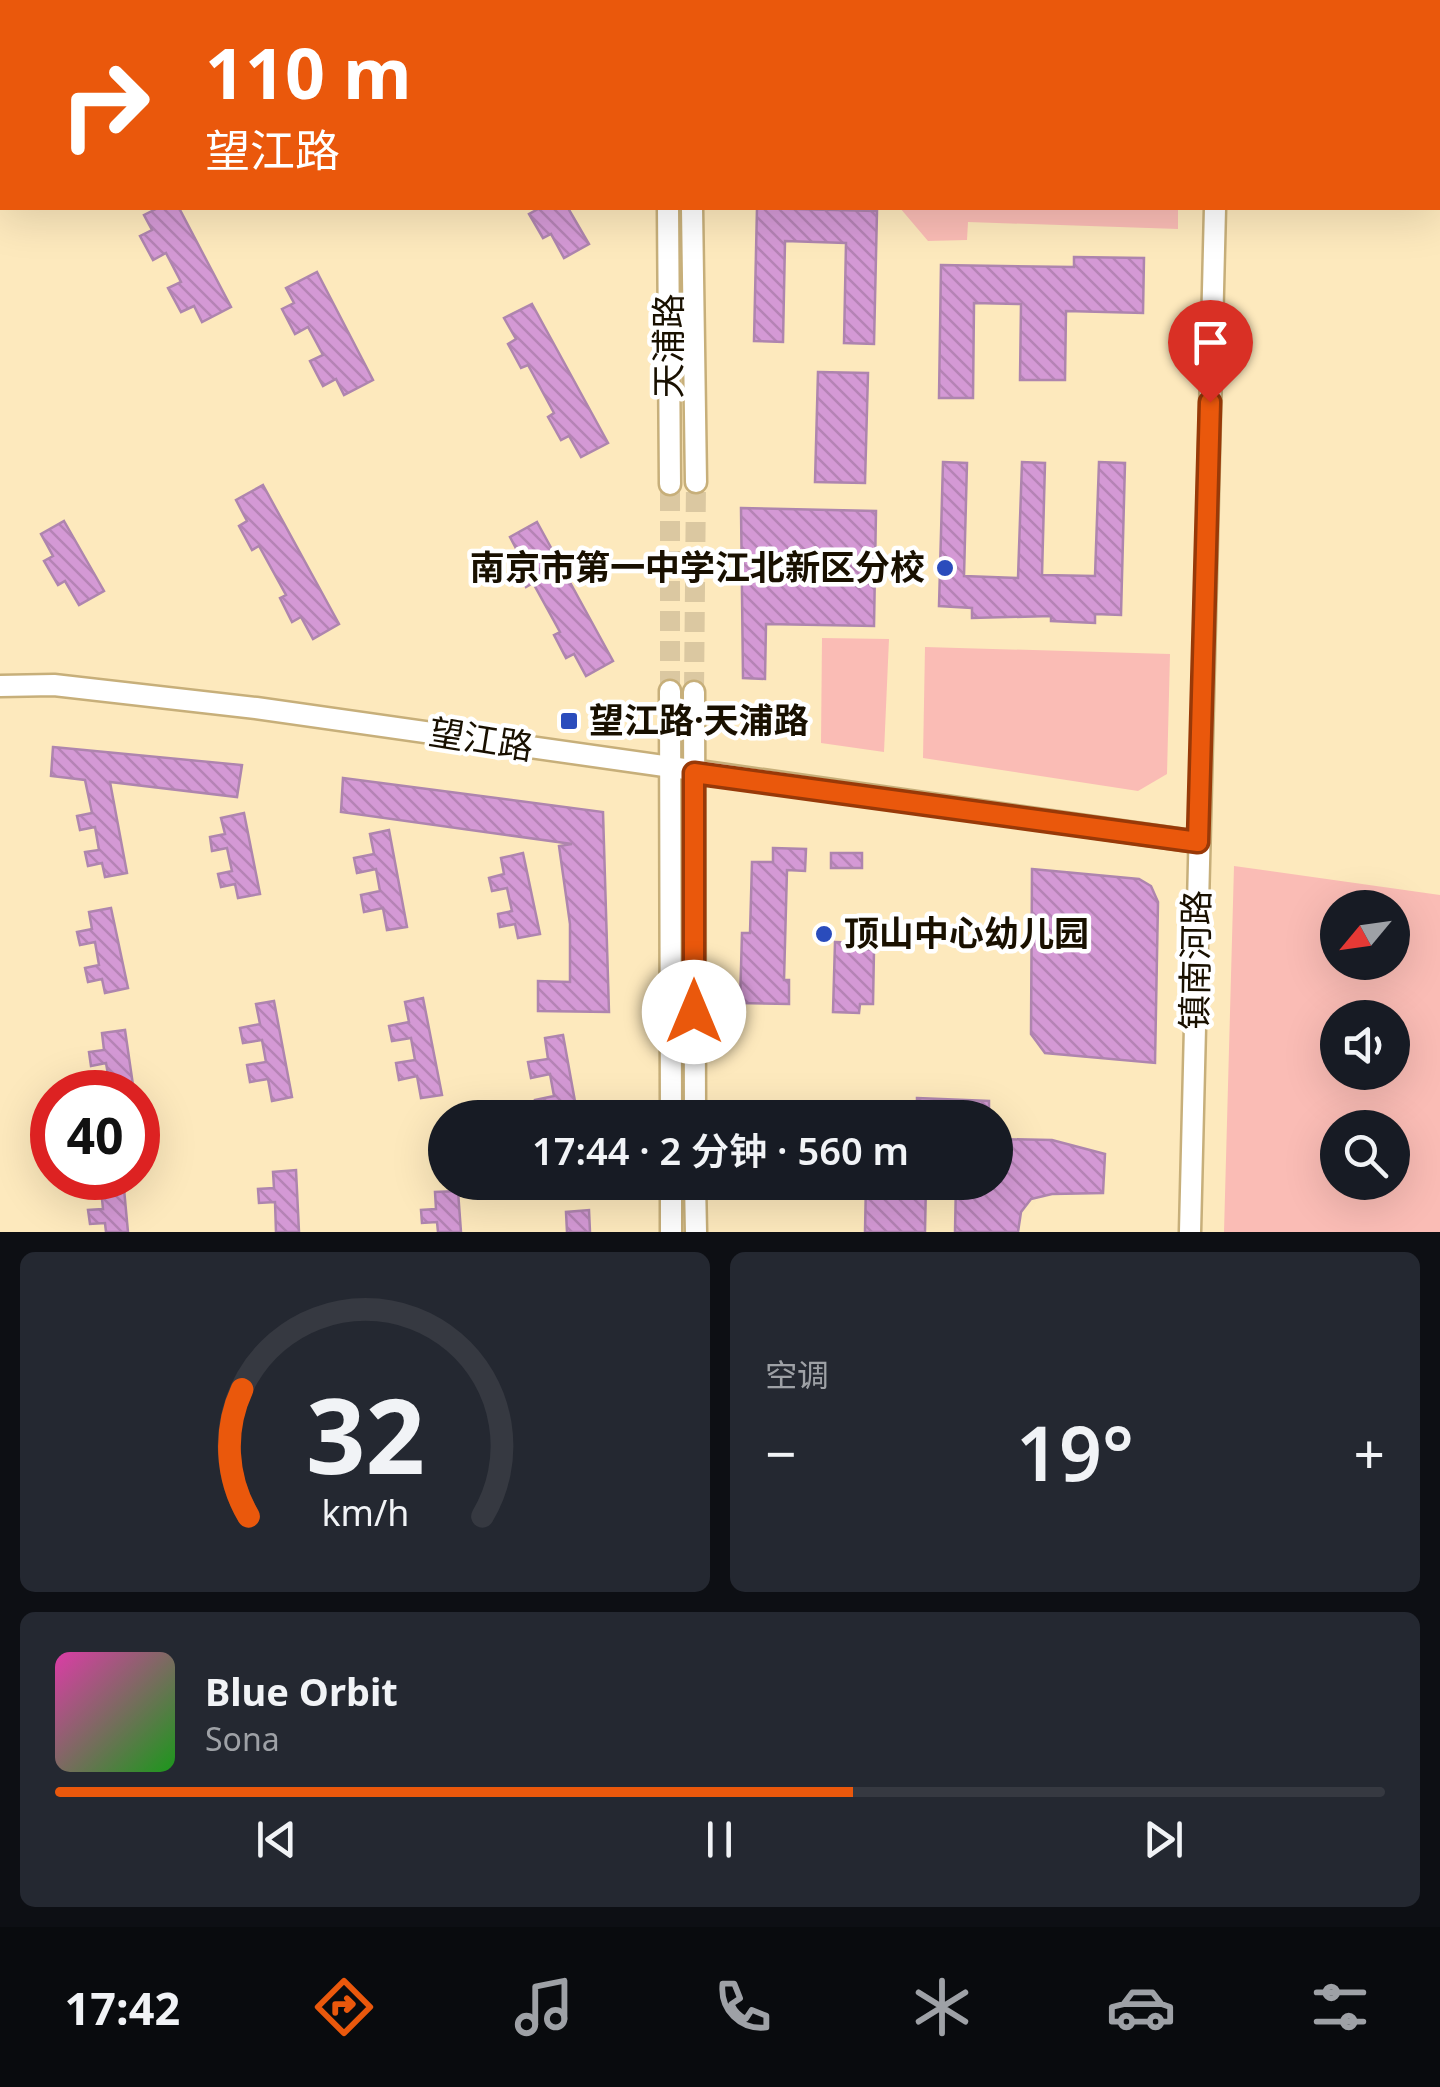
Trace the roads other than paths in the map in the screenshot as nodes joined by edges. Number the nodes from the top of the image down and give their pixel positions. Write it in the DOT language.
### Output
graph roads {
  1 [pos="668,210"];
  2 [pos="692,210"];
  3 [pos="1216,210"];
  4 [pos="696,482"];
  5 [pos="670,484"];
  6 [pos="0,686"];
  7 [pos="670,692"];
  8 [pos="694,692"];
  9 [pos="669,770"];
  10 [pos="694,773"];
  11 [pos="1198,842"];
  12 [pos="671,1100"];
  13 [pos="695,1100"];
  14 [pos="671,1200"];
  15 [pos="695,1200"];
  16 [pos="671,1232"];
  17 [pos="696,1232"];
  18 [pos="1190,1232"];
  1 -- 5 [label="street, 天浦路"];
  2 -- 4 [label="street, 天浦路"];
  3 -- 11 [label="street, 镇南河路"];
  6 -- 9 [label="street, 望江路"];
  7 -- 9 [label="street"];
  8 -- 10 [label="street"];
  9 -- 10 [label="street, 望江路"];
  9 -- 12 [label="street"];
  10 -- 11 [label="street, 望江路"];
  10 -- 13 [label="street"];
  11 -- 18 [label="street, 镇南河路"];
  14 -- 16 [label="street"];
  15 -- 17 [label="street"];
}
